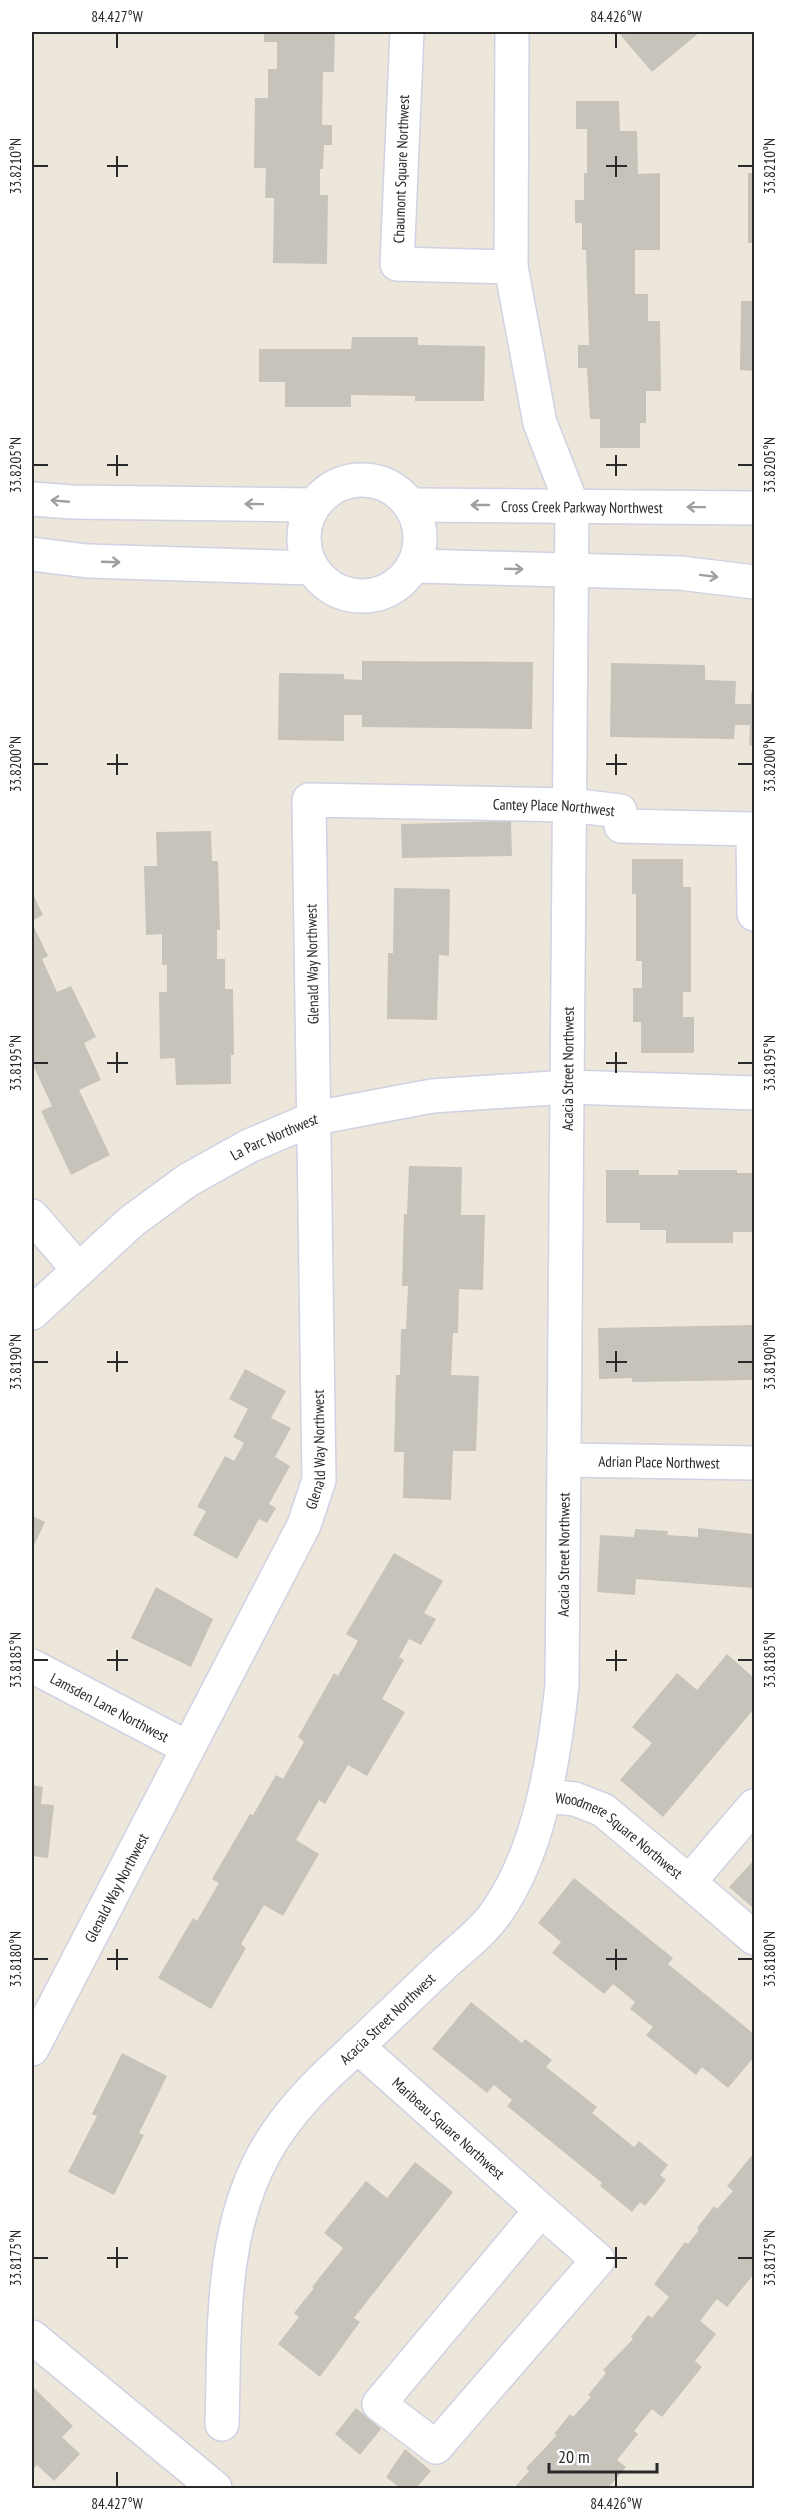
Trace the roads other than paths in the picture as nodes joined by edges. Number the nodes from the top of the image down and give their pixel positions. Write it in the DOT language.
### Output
graph roads {
  1 [pos="407,32"];
  2 [pos="512,32"];
  3 [pos="512,267"];
  4 [pos="32,499"];
  5 [pos="303,505"];
  6 [pos="411,505"];
  7 [pos="572,505"];
  8 [pos="754,508"];
  9 [pos="32,554"];
  10 [pos="414,566"];
  11 [pos="301,568"];
  12 [pos="572,571"];
  13 [pos="754,582"];
  14 [pos="326,800"];
  15 [pos="570,805"];
  16 [pos="754,914"];
  17 [pos="568,1087"];
  18 [pos="754,1093"];
  19 [pos="315,1118"];
  20 [pos="32,1216"];
  21 [pos="78,1269"];
  22 [pos="32,1313"];
  23 [pos="565,1460"];
  24 [pos="754,1462"];
  25 [pos="32,1666"];
  26 [pos="188,1748"];
  27 [pos="545,1796"];
  28 [pos="754,1806"];
  29 [pos="689,1882"];
  30 [pos="754,1938"];
  31 [pos="357,2046"];
  32 [pos="32,2049"];
  33 [pos="541,2210"];
  34 [pos="32,2337"];
  35 [pos="222,2424"];
  36 [pos="215,2488"];
  1 -- 3 [label="street, Chaumont Square Northwest"];
  2 -- 3 [label="street"];
  3 -- 7 [label="street"];
  5 -- 4 [label="street, one-way"];
  5 -- 6 [label="street"];
  5 -- 11 [label="street"];
  7 -- 6 [label="street, Cross Creek Parkway Northwest, one-way"];
  6 -- 10 [label="street"];
  8 -- 7 [label="street, Cross Creek Parkway Northwest, one-way"];
  7 -- 12 [label="street"];
  9 -- 11 [label="street, one-way"];
  10 -- 11 [label="street"];
  10 -- 12 [label="street, one-way"];
  12 -- 13 [label="street, one-way"];
  12 -- 15 [label="street, Acacia Street Northwest"];
  14 -- 15 [label="street, Cantey Place Northwest"];
  14 -- 19 [label="street, Glenald Way Northwest"];
  15 -- 16 [label="street, Cantey Place Northwest"];
  15 -- 17 [label="street, Acacia Street Northwest"];
  17 -- 18 [label="street"];
  17 -- 19 [label="street, La Parc Northwest"];
  17 -- 23 [label="street, Acacia Street Northwest"];
  19 -- 21 [label="street, La Parc Northwest"];
  19 -- 26 [label="street, Glenald Way Northwest"];
  20 -- 21 [label="street"];
  21 -- 22 [label="street, La Parc Northwest"];
  23 -- 24 [label="street, Adrian Place Northwest"];
  23 -- 27 [label="street, Acacia Street Northwest"];
  25 -- 26 [label="street, Lamsden Lane Northwest"];
  26 -- 32 [label="street, Glenald Way Northwest"];
  27 -- 29 [label="street, Woodmere Square Northwest"];
  27 -- 31 [label="street, Acacia Street Northwest"];
  28 -- 29 [label="street"];
  29 -- 30 [label="street, Woodmere Square Northwest"];
  31 -- 33 [label="street, Maribeau Square Northwest"];
  31 -- 35 [label="street, Acacia Street Northwest"];
  33 -- 33 [label="street, Maribeau Square Northwest"];
  34 -- 36 [label="street"];
}
